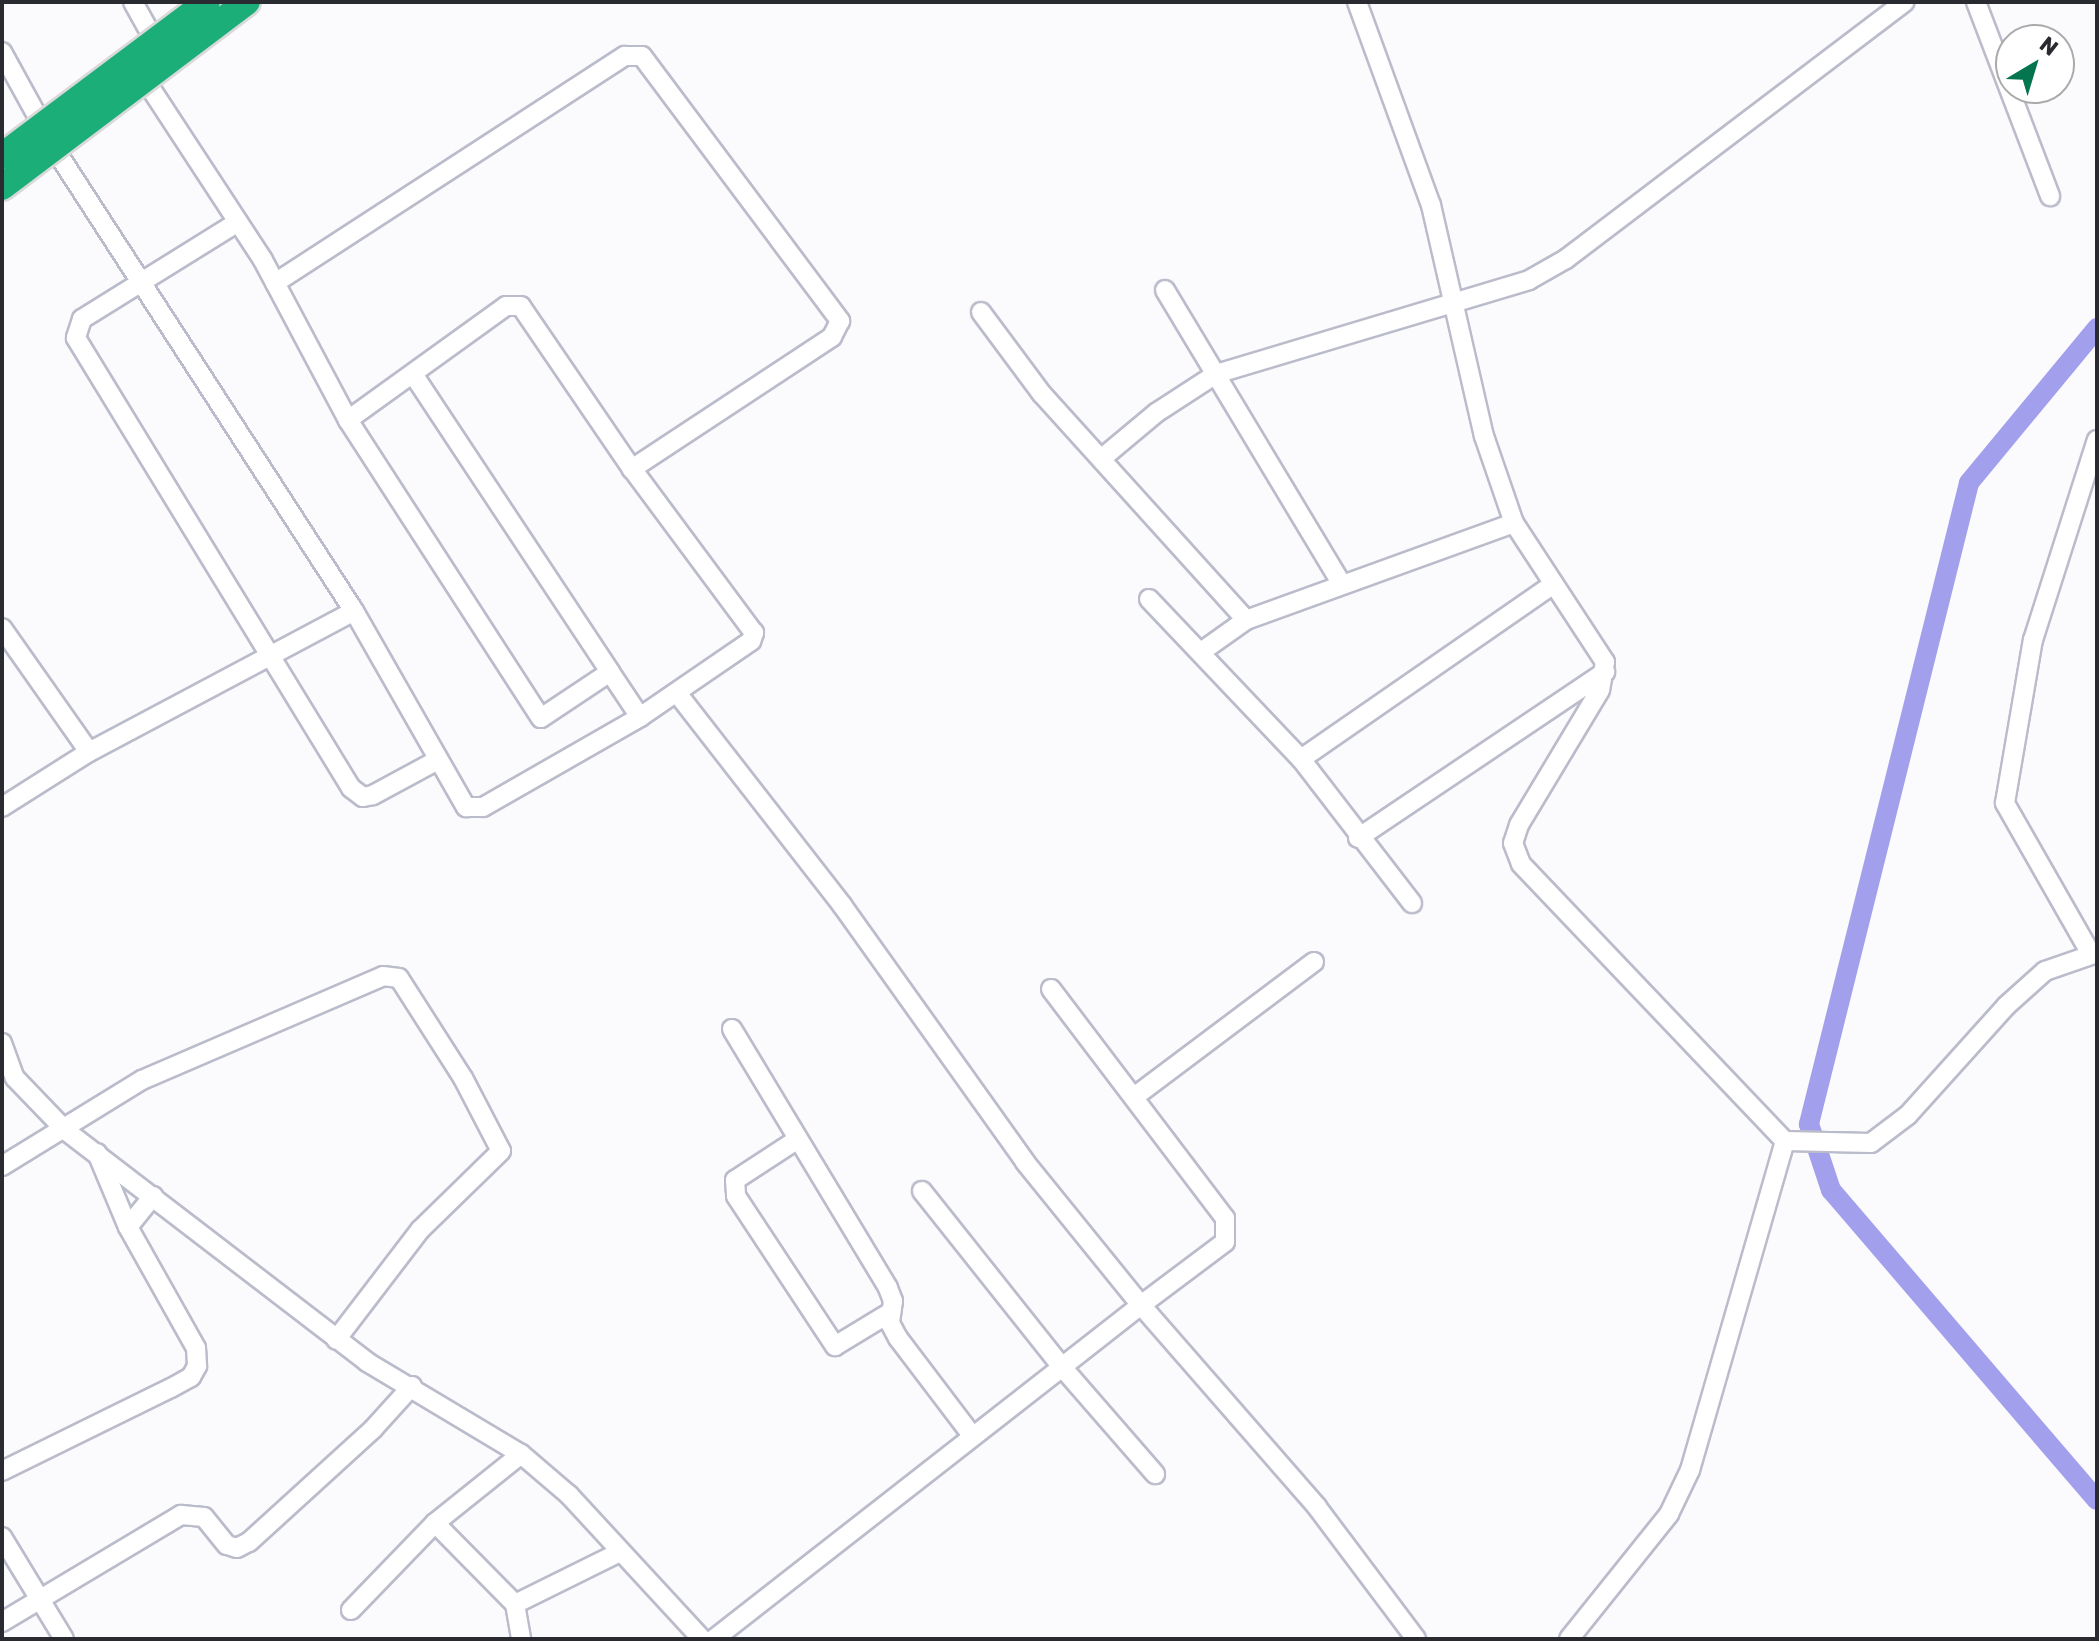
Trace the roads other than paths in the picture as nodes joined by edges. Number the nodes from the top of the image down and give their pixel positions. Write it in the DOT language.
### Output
graph roads {
  1 [pos="133,2"];
  2 [pos="207,2"];
  3 [pos="247,2"];
  4 [pos="1357,2"];
  5 [pos="1905,2"];
  6 [pos="1976,2"];
  7 [pos="151,34"];
  8 [pos="2,52"];
  9 [pos="149,86"];
  10 [pos="2,156"];
  11 [pos="2,187"];
  12 [pos="2050,196"];
  13 [pos="238,222"];
  14 [pos="143,280"];
  15 [pos="275,283"];
  16 [pos="1165,290"];
  17 [pos="1454,306"];
  18 [pos="981,312"];
  19 [pos="413,374"];
  20 [pos="1216,374"];
  21 [pos="348,420"];
  22 [pos="2097,440"];
  23 [pos="1101,459"];
  24 [pos="632,469"];
  25 [pos="1514,523"];
  26 [pos="1342,584"];
  27 [pos="1551,586"];
  28 [pos="1149,599"];
  29 [pos="354,611"];
  30 [pos="1246,620"];
  31 [pos="2,628"];
  32 [pos="1201,652"];
  33 [pos="271,656"];
  34 [pos="610,672"];
  35 [pos="1605,672"];
  36 [pos="677,693"];
  37 [pos="640,717"];
  38 [pos="89,752"];
  39 [pos="1301,759"];
  40 [pos="436,761"];
  41 [pos="2,807"];
  42 [pos="1358,838"];
  43 [pos="1412,903"];
  44 [pos="2094,953"];
  45 [pos="1314,962"];
  46 [pos="1051,989"];
  47 [pos="732,1029"];
  48 [pos="2,1043"];
  49 [pos="1134,1097"];
  50 [pos="65,1130"];
  51 [pos="798,1139"];
  52 [pos="1792,1141"];
  53 [pos="95,1149"];
  54 [pos="2,1166"];
  55 [pos="922,1191"];
  56 [pos="153,1196"];
  57 [pos="128,1227"];
  58 [pos="1141,1305"];
  59 [pos="891,1312"];
  60 [pos="336,1340"];
  61 [pos="1062,1367"];
  62 [pos="412,1386"];
  63 [pos="971,1434"];
  64 [pos="521,1454"];
  65 [pos="2,1471"];
  66 [pos="1155,1474"];
  67 [pos="435,1523"];
  68 [pos="2,1537"];
  69 [pos="618,1553"];
  70 [pos="43,1598"];
  71 [pos="515,1604"];
  72 [pos="351,1610"];
  73 [pos="2,1622"];
  74 [pos="64,1639"];
  75 [pos="521,1639"];
  76 [pos="702,1639"];
  77 [pos="714,1639"];
  78 [pos="1416,1639"];
  79 [pos="1569,1639"];
  1 -- 7 [label="street"];
  2 -- 10 [label="highway, bridge"];
  3 -- 11 [label="highway, bridge"];
  4 -- 17 [label="street"];
  5 -- 17 [label="street"];
  6 -- 12 [label="street"];
  8 -- 14 [label="street"];
  9 -- 13 [label="street"];
  13 -- 14 [label="street"];
  13 -- 15 [label="street"];
  14 -- 29 [label="street"];
  14 -- 33 [label="street"];
  15 -- 21 [label="street"];
  15 -- 24 [label="street"];
  16 -- 20 [label="street"];
  17 -- 20 [label="street"];
  17 -- 25 [label="street"];
  18 -- 23 [label="street"];
  19 -- 21 [label="street"];
  19 -- 24 [label="street"];
  19 -- 34 [label="street"];
  20 -- 23 [label="street"];
  20 -- 26 [label="street"];
  21 -- 34 [label="street"];
  22 -- 44 [label="street"];
  23 -- 30 [label="street"];
  24 -- 36 [label="street"];
  25 -- 26 [label="street"];
  25 -- 27 [label="street"];
  26 -- 30 [label="street"];
  27 -- 35 [label="street"];
  27 -- 39 [label="street"];
  28 -- 32 [label="street"];
  29 -- 33 [label="street"];
  29 -- 40 [label="street"];
  30 -- 32 [label="street"];
  31 -- 38 [label="street"];
  32 -- 39 [label="street"];
  33 -- 38 [label="street"];
  33 -- 40 [label="street"];
  34 -- 37 [label="street"];
  35 -- 42 [label="street"];
  35 -- 52 [label="street"];
  36 -- 37 [label="street"];
  36 -- 58 [label="street"];
  37 -- 40 [label="street"];
  38 -- 41 [label="street"];
  39 -- 42 [label="street"];
  42 -- 43 [label="street"];
  44 -- 52 [label="street"];
  45 -- 49 [label="street"];
  46 -- 49 [label="street"];
  47 -- 51 [label="street"];
  48 -- 50 [label="street"];
  49 -- 58 [label="street"];
  50 -- 53 [label="street"];
  50 -- 54 [label="street"];
  50 -- 60 [label="street"];
  51 -- 59 [label="street"];
  51 -- 59 [label="street"];
  52 -- 79 [label="street"];
  53 -- 56 [label="street"];
  53 -- 57 [label="street"];
  55 -- 61 [label="street"];
  56 -- 57 [label="street"];
  56 -- 60 [label="street"];
  57 -- 65 [label="street"];
  58 -- 61 [label="street"];
  58 -- 78 [label="street"];
  59 -- 63 [label="street"];
  60 -- 62 [label="street"];
  61 -- 63 [label="street"];
  61 -- 66 [label="street"];
  62 -- 64 [label="street"];
  62 -- 70 [label="street"];
  63 -- 77 [label="street"];
  64 -- 67 [label="street"];
  64 -- 69 [label="street"];
  67 -- 71 [label="street"];
  67 -- 72 [label="street"];
  68 -- 70 [label="street"];
  69 -- 71 [label="street"];
  69 -- 76 [label="street"];
  70 -- 73 [label="street"];
  70 -- 74 [label="street"];
  71 -- 75 [label="street"];
}
